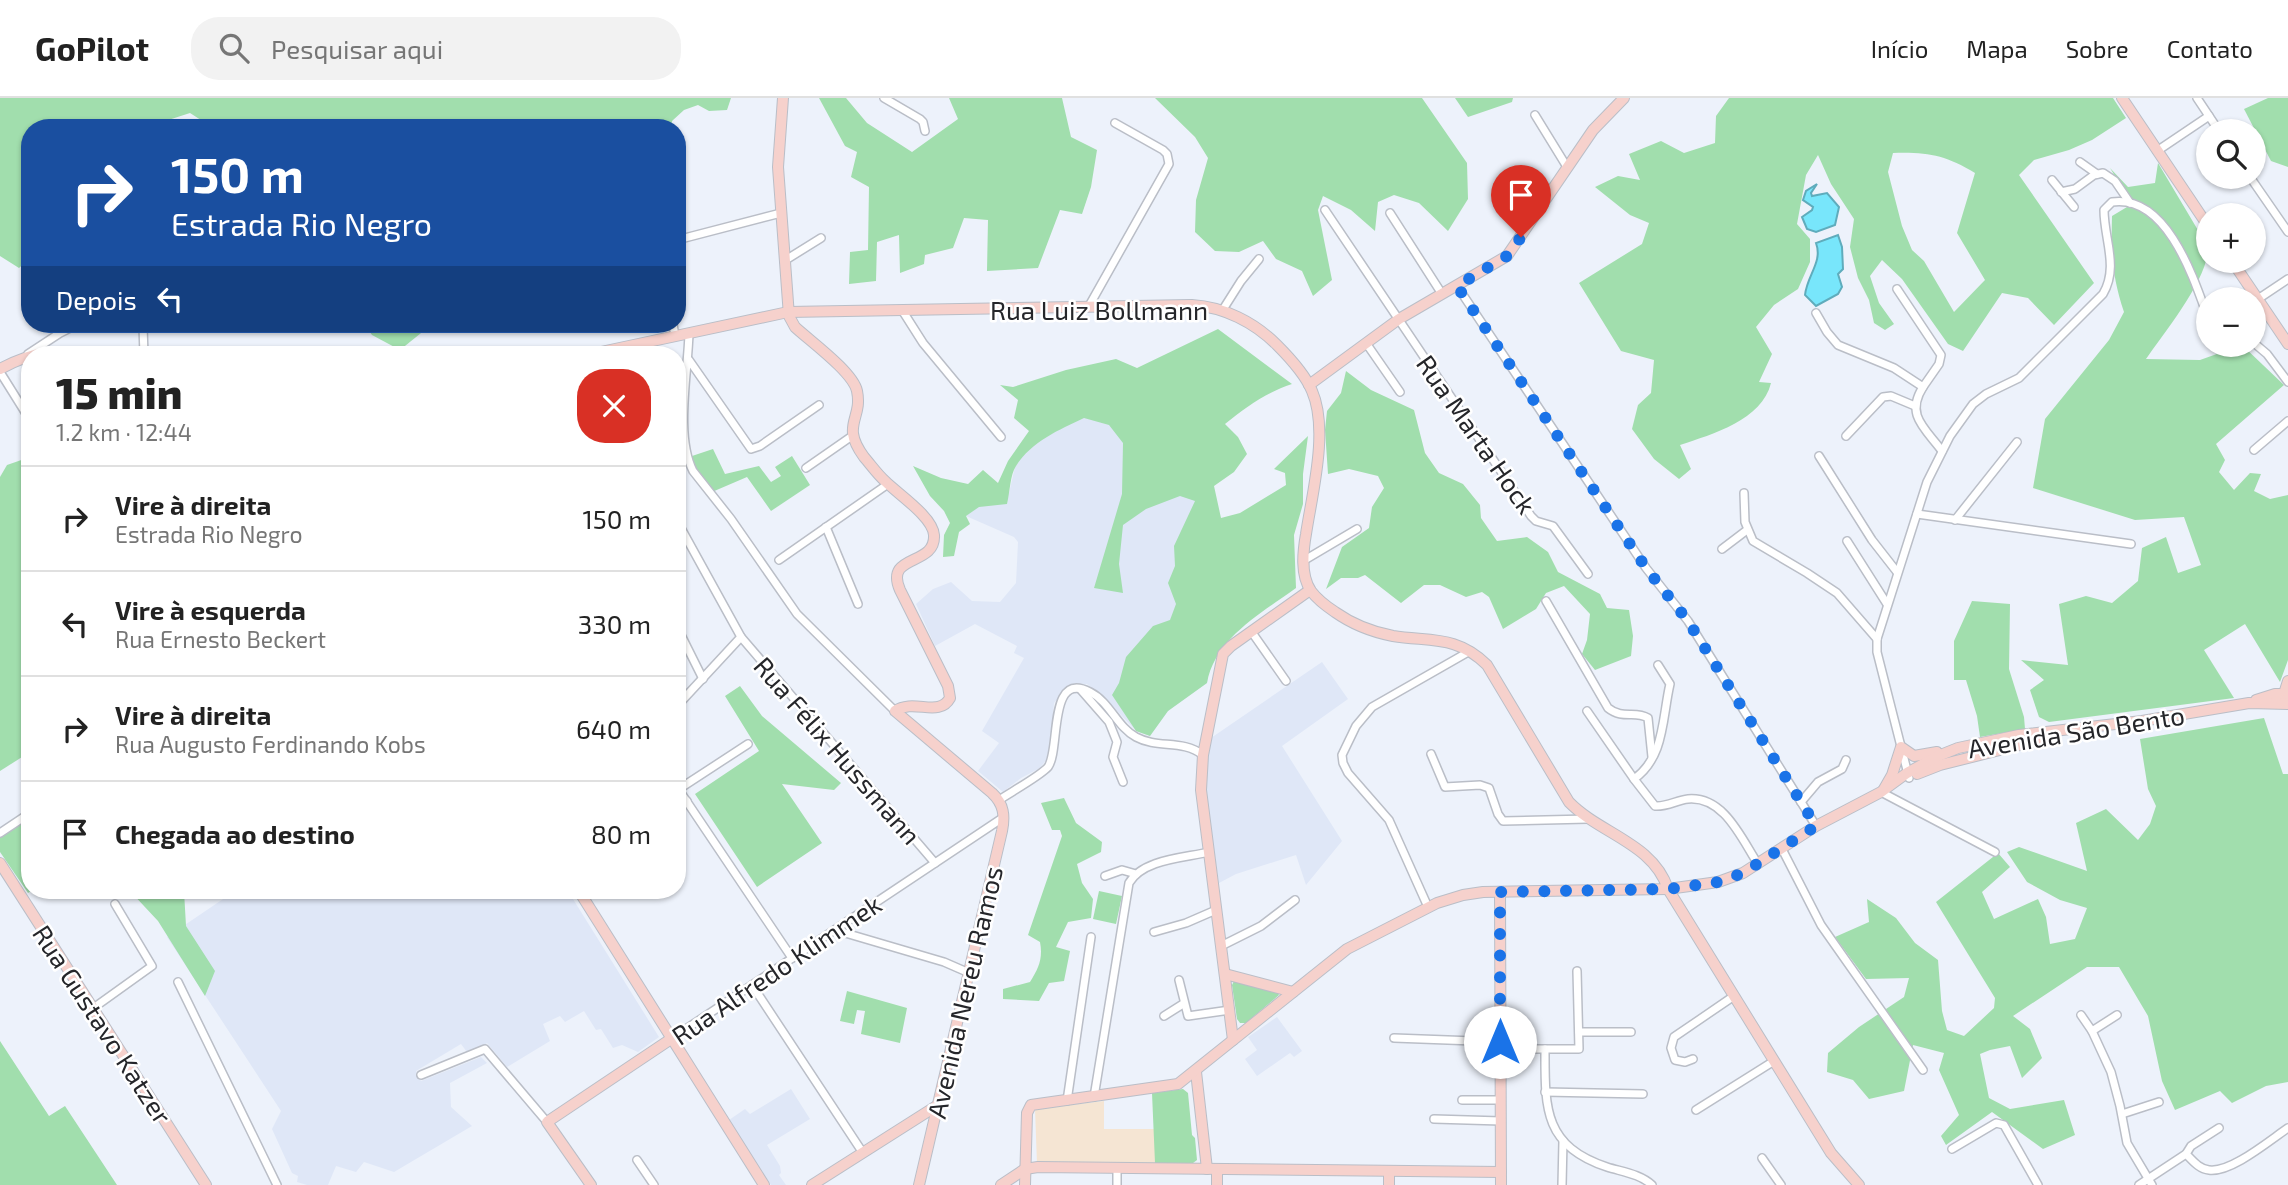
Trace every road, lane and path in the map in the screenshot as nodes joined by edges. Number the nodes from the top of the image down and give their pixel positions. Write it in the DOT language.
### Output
graph roads {
  1 [pos="783,98"];
  2 [pos="884,98"];
  3 [pos="1624,98"];
  4 [pos="2122,98"];
  5 [pos="2197,98"];
  6 [pos="1535,115"];
  7 [pos="2209,116"];
  8 [pos="2211,119"];
  9 [pos="1115,123"];
  10 [pos="925,131"];
  11 [pos="2157,151"];
  12 [pos="2080,162"];
  13 [pos="1567,167"];
  14 [pos="2097,174"];
  15 [pos="2052,180"];
  16 [pos="2258,189"];
  17 [pos="2061,192"];
  18 [pos="2131,204"];
  19 [pos="2074,207"];
  20 [pos="2196,208"];
  21 [pos="1325,210"];
  22 [pos="781,213"];
  23 [pos="1390,213"];
  24 [pos="2288,232"];
  25 [pos="686,238"];
  26 [pos="821,239"];
  27 [pos="1259,259"];
  28 [pos="784,261"];
  29 [pos="2288,279"];
  30 [pos="1457,286"];
  31 [pos="2197,287"];
  32 [pos="1897,289"];
  33 [pos="1442,294"];
  34 [pos="2266,294"];
  35 [pos="1089,306"];
  36 [pos="902,310"];
  37 [pos="1222,311"];
  38 [pos="2266,311"];
  39 [pos="788,312"];
  40 [pos="1816,313"];
  41 [pos="1399,319"];
  42 [pos="59,333"];
  43 [pos="674,333"];
  44 [pos="689,333"];
  45 [pos="675,336"];
  46 [pos="1366,343"];
  47 [pos="2288,344"];
  48 [pos="40,346"];
  49 [pos="629,346"];
  50 [pos="2266,353"];
  51 [pos="21,358"];
  52 [pos="688,359"];
  53 [pos="0,370"];
  54 [pos="2288,382"];
  55 [pos="686,383"];
  56 [pos="1309,385"];
  57 [pos="1923,387"];
  58 [pos="1399,392"];
  59 [pos="21,405"];
  60 [pos="819,405"];
  61 [pos="1915,406"];
  62 [pos="2288,421"];
  63 [pos="852,436"];
  64 [pos="1846,436"];
  65 [pos="1001,437"];
  66 [pos="2017,443"];
  67 [pos="686,445"];
  68 [pos="2254,450"];
  69 [pos="1941,451"];
  70 [pos="1819,456"];
  71 [pos="806,468"];
  72 [pos="888,484"];
  73 [pos="1744,493"];
  74 [pos="1917,514"];
  75 [pos="1955,520"];
  76 [pos="826,527"];
  77 [pos="1357,529"];
  78 [pos="1747,530"];
  79 [pos="686,537"];
  80 [pos="1847,541"];
  81 [pos="2131,544"];
  82 [pos="1722,549"];
  83 [pos="779,560"];
  84 [pos="1303,561"];
  85 [pos="1898,572"];
  86 [pos="1588,573"];
  87 [pos="1310,590"];
  88 [pos="1546,601"];
  89 [pos="858,604"];
  90 [pos="1887,604"];
  91 [pos="1251,631"];
  92 [pos="741,636"];
  93 [pos="1877,639"];
  94 [pos="686,645"];
  95 [pos="1470,651"];
  96 [pos="1658,665"];
  97 [pos="703,679"];
  98 [pos="1286,681"];
  99 [pos="2288,682"];
  100 [pos="1080,689"];
  101 [pos="686,697"];
  102 [pos="2286,699"];
  103 [pos="895,711"];
  104 [pos="1587,711"];
  105 [pos="2082,730"];
  106 [pos="748,744"];
  107 [pos="1901,747"];
  108 [pos="1958,748"];
  109 [pos="1431,754"];
  110 [pos="1202,755"];
  111 [pos="1846,760"];
  112 [pos="1652,761"];
  113 [pos="1905,778"];
  114 [pos="1634,779"];
  115 [pos="1123,782"];
  116 [pos="686,783"];
  117 [pos="1881,792"];
  118 [pos="999,800"];
  119 [pos="687,801"];
  120 [pos="1801,802"];
  121 [pos="1004,817"];
  122 [pos="21,819"];
  123 [pos="1589,819"];
  124 [pos="1816,826"];
  125 [pos="0,833"];
  126 [pos="1782,849"];
  127 [pos="1209,852"];
  128 [pos="1995,852"];
  129 [pos="0,863"];
  130 [pos="935,863"];
  131 [pos="1758,864"];
  132 [pos="1136,874"];
  133 [pos="1105,876"];
  134 [pos="1668,889"];
  135 [pos="1500,892"];
  136 [pos="21,896"];
  137 [pos="23,899"];
  138 [pos="584,899"];
  139 [pos="1295,900"];
  140 [pos="116,904"];
  141 [pos="1428,907"];
  142 [pos="1216,910"];
  143 [pos="835,930"];
  144 [pos="1154,932"];
  145 [pos="1091,937"];
  146 [pos="1221,946"];
  147 [pos="792,958"];
  148 [pos="1577,971"];
  149 [pos="967,972"];
  150 [pos="1225,974"];
  151 [pos="1179,980"];
  152 [pos="178,982"];
  153 [pos="752,985"];
  154 [pos="1293,992"];
  155 [pos="1734,996"];
  156 [pos="1183,1004"];
  157 [pos="92,1009"];
  158 [pos="1230,1010"];
  159 [pos="2081,1015"];
  160 [pos="2117,1015"];
  161 [pos="1164,1016"];
  162 [pos="1579,1031"];
  163 [pos="2092,1031"];
  164 [pos="1632,1032"];
  165 [pos="1394,1038"];
  166 [pos="671,1039"];
  167 [pos="1233,1040"];
  168 [pos="1501,1045"];
  169 [pos="1545,1049"];
  170 [pos="1693,1059"];
  171 [pos="1774,1061"];
  172 [pos="1923,1070"];
  173 [pos="1196,1072"];
  174 [pos="421,1075"];
  175 [pos="1545,1092"];
  176 [pos="1643,1094"];
  177 [pos="1094,1097"];
  178 [pos="1462,1100"];
  179 [pos="1501,1100"];
  180 [pos="1067,1101"];
  181 [pos="2159,1102"];
  182 [pos="938,1105"];
  183 [pos="1696,1110"];
  184 [pos="2122,1114"];
  185 [pos="1434,1119"];
  186 [pos="1501,1121"];
  187 [pos="547,1122"];
  188 [pos="2219,1128"];
  189 [pos="2288,1128"];
  190 [pos="1563,1141"];
  191 [pos="1952,1149"];
  192 [pos="863,1153"];
  193 [pos="2186,1154"];
  194 [pos="1762,1158"];
  195 [pos="637,1160"];
  196 [pos="1117,1168"];
  197 [pos="1026,1169"];
  198 [pos="1212,1169"];
  199 [pos="1389,1171"];
  200 [pos="1501,1172"];
  201 [pos="2150,1182"];
  202 [pos="206,1185"];
  203 [pos="277,1185"];
  204 [pos="591,1185"];
  205 [pos="653,1185"];
  206 [pos="764,1185"];
  207 [pos="812,1185"];
  208 [pos="919,1185"];
  209 [pos="1001,1185"];
  210 [pos="1026,1185"];
  211 [pos="1117,1185"];
  212 [pos="1217,1185"];
  213 [pos="1389,1185"];
  214 [pos="1501,1185"];
  215 [pos="1562,1185"];
  216 [pos="1652,1185"];
  217 [pos="1781,1185"];
  218 [pos="1860,1185"];
  219 [pos="2038,1185"];
  220 [pos="2139,1185"];
  1 -- 22 [label="street"];
  2 -- 10 [label="street"];
  3 -- 13 [label="street"];
  4 -- 11 [label="street"];
  5 -- 7 [label="street"];
  6 -- 13 [label="street"];
  7 -- 8 [label="street"];
  7 -- 11 [label="street"];
  9 -- 35 [label="street"];
  11 -- 20 [label="street"];
  12 -- 14 [label="street"];
  13 -- 30 [label="street"];
  14 -- 17 [label="street"];
  14 -- 18 [label="street"];
  15 -- 17 [label="street"];
  16 -- 24 [label="street"];
  17 -- 19 [label="street"];
  18 -- 31 [label="street"];
  18 -- 69 [label="street"];
  21 -- 41 [label="street, Rua Marta Hock"];
  22 -- 25 [label="street"];
  22 -- 28 [label="street"];
  23 -- 33 [label="street"];
  26 -- 28 [label="street"];
  27 -- 37 [label="street"];
  28 -- 39 [label="street"];
  29 -- 34 [label="street"];
  30 -- 33 [label="street"];
  30 -- 120 [label="street"];
  32 -- 57 [label="street"];
  33 -- 41 [label="street"];
  35 -- 36 [label="street, Rua Luiz Bollmann"];
  35 -- 37 [label="street, Rua Luiz Bollmann"];
  36 -- 39 [label="street, Rua Luiz Bollmann"];
  36 -- 65 [label="street"];
  37 -- 56 [label="street, Rua Luiz Bollmann"];
  38 -- 47 [label="street"];
  39 -- 44 [label="street, Rua Luiz Bollmann"];
  39 -- 63 [label="street"];
  40 -- 57 [label="street"];
  41 -- 46 [label="street"];
  41 -- 86 [label="street, Rua Marta Hock"];
  42 -- 48 [label="street"];
  43 -- 45 [label="street"];
  44 -- 45 [label="street, Rua Luiz Bollmann"];
  44 -- 52 [label="street"];
  45 -- 49 [label="street, Rua Luiz Bollmann"];
  46 -- 56 [label="street"];
  46 -- 58 [label="street"];
  50 -- 54 [label="street"];
  51 -- 53 [label="street"];
  52 -- 55 [label="street"];
  52 -- 60 [label="street"];
  53 -- 59 [label="street"];
  56 -- 84 [label="street, Rua Luiz Bollmann"];
  57 -- 61 [label="street"];
  61 -- 64 [label="street"];
  61 -- 69 [label="street"];
  62 -- 68 [label="street"];
  63 -- 71 [label="street"];
  63 -- 72 [label="street"];
  66 -- 75 [label="street"];
  67 -- 103 [label="street"];
  69 -- 74 [label="street"];
  70 -- 85 [label="street"];
  72 -- 76 [label="street"];
  72 -- 103 [label="street"];
  73 -- 78 [label="street"];
  74 -- 75 [label="street"];
  74 -- 85 [label="street"];
  75 -- 81 [label="street"];
  76 -- 83 [label="street"];
  76 -- 89 [label="street"];
  77 -- 84 [label="street"];
  78 -- 82 [label="street"];
  78 -- 93 [label="street"];
  79 -- 92 [label="street, Rua Félix Hussmann"];
  80 -- 90 [label="street"];
  84 -- 87 [label="street, Rua Luiz Bollmann"];
  85 -- 90 [label="street"];
  87 -- 91 [label="street"];
  87 -- 95 [label="street"];
  88 -- 112 [label="street"];
  90 -- 93 [label="street"];
  91 -- 98 [label="street"];
  91 -- 110 [label="street"];
  92 -- 97 [label="street"];
  92 -- 130 [label="street, Rua Félix Hussmann"];
  93 -- 107 [label="street"];
  94 -- 97 [label="street"];
  95 -- 123 [label="street"];
  95 -- 141 [label="street"];
  96 -- 112 [label="street"];
  97 -- 101 [label="street"];
  99 -- 102 [label="street"];
  100 -- 110 [label="street"];
  100 -- 115 [label="street"];
  100 -- 118 [label="street"];
  102 -- 105 [label="street, Avenida São Bento"];
  103 -- 118 [label="street"];
  104 -- 114 [label="street"];
  105 -- 108 [label="street, Avenida São Bento"];
  105 -- 113 [label="street"];
  106 -- 116 [label="street"];
  107 -- 108 [label="street"];
  107 -- 113 [label="street"];
  107 -- 117 [label="street"];
  108 -- 113 [label="street, Avenida São Bento"];
  109 -- 123 [label="street"];
  110 -- 127 [label="street"];
  111 -- 120 [label="street"];
  112 -- 114 [label="street"];
  113 -- 117 [label="street"];
  114 -- 131 [label="street"];
  117 -- 124 [label="street"];
  117 -- 128 [label="street"];
  118 -- 121 [label="street, Avenida Nereu Ramos"];
  119 -- 147 [label="street"];
  120 -- 124 [label="street"];
  121 -- 130 [label="street, Rua Alfredo Klimmek"];
  121 -- 149 [label="street, Avenida Nereu Ramos"];
  122 -- 125 [label="street"];
  123 -- 134 [label="street"];
  124 -- 126 [label="street"];
  126 -- 131 [label="street"];
  126 -- 172 [label="street"];
  127 -- 132 [label="street"];
  127 -- 142 [label="street"];
  129 -- 136 [label="street, Rua Gustavo Katzer"];
  130 -- 143 [label="street, Rua Alfredo Klimmek"];
  131 -- 134 [label="street"];
  132 -- 133 [label="street"];
  132 -- 177 [label="street"];
  134 -- 135 [label="street"];
  134 -- 155 [label="street"];
  135 -- 141 [label="street"];
  135 -- 168 [label="street"];
  137 -- 157 [label="street, Rua Gustavo Katzer"];
  138 -- 166 [label="street"];
  139 -- 146 [label="street"];
  140 -- 157 [label="street"];
  141 -- 154 [label="street"];
  142 -- 144 [label="street"];
  142 -- 146 [label="street"];
  143 -- 147 [label="street, Rua Alfredo Klimmek"];
  143 -- 149 [label="street"];
  145 -- 180 [label="street"];
  146 -- 150 [label="street"];
  147 -- 153 [label="street, Rua Alfredo Klimmek"];
  148 -- 162 [label="street"];
  149 -- 182 [label="street, Avenida Nereu Ramos"];
  150 -- 154 [label="street"];
  150 -- 158 [label="street"];
  151 -- 156 [label="street"];
  152 -- 203 [label="street"];
  153 -- 166 [label="street, Rua Alfredo Klimmek"];
  153 -- 192 [label="street"];
  154 -- 167 [label="street"];
  155 -- 170 [label="street"];
  155 -- 171 [label="street"];
  156 -- 158 [label="street"];
  156 -- 161 [label="street"];
  157 -- 202 [label="street, Rua Gustavo Katzer"];
  158 -- 167 [label="street"];
  159 -- 163 [label="street"];
  160 -- 163 [label="street"];
  162 -- 164 [label="street"];
  162 -- 169 [label="street"];
  163 -- 184 [label="street"];
  165 -- 168 [label="street"];
  166 -- 187 [label="street, Rua Alfredo Klimmek"];
  166 -- 206 [label="street"];
  167 -- 173 [label="street"];
  168 -- 169 [label="street"];
  168 -- 179 [label="street"];
  169 -- 175 [label="street"];
  171 -- 183 [label="street"];
  171 -- 218 [label="street"];
  173 -- 177 [label="street"];
  173 -- 198 [label="street"];
  174 -- 187 [label="street"];
  175 -- 176 [label="street"];
  175 -- 190 [label="street"];
  177 -- 180 [label="street"];
  178 -- 179 [label="street"];
  179 -- 186 [label="street"];
  180 -- 197 [label="street"];
  181 -- 184 [label="street"];
  182 -- 192 [label="street"];
  182 -- 208 [label="street, Avenida Nereu Ramos"];
  184 -- 201 [label="street"];
  185 -- 186 [label="street"];
  186 -- 200 [label="street"];
  187 -- 204 [label="street"];
  188 -- 193 [label="street"];
  189 -- 193 [label="street"];
  190 -- 215 [label="street"];
  190 -- 216 [label="street"];
  191 -- 219 [label="street"];
  192 -- 207 [label="street"];
  193 -- 201 [label="street"];
  194 -- 217 [label="street"];
  195 -- 205 [label="street"];
  196 -- 197 [label="street"];
  196 -- 198 [label="street"];
  196 -- 211 [label="street"];
  197 -- 209 [label="street"];
  197 -- 210 [label="street"];
  198 -- 199 [label="street"];
  198 -- 212 [label="street"];
  199 -- 200 [label="street"];
  199 -- 213 [label="street"];
  200 -- 214 [label="street"];
  201 -- 220 [label="street"];
}
